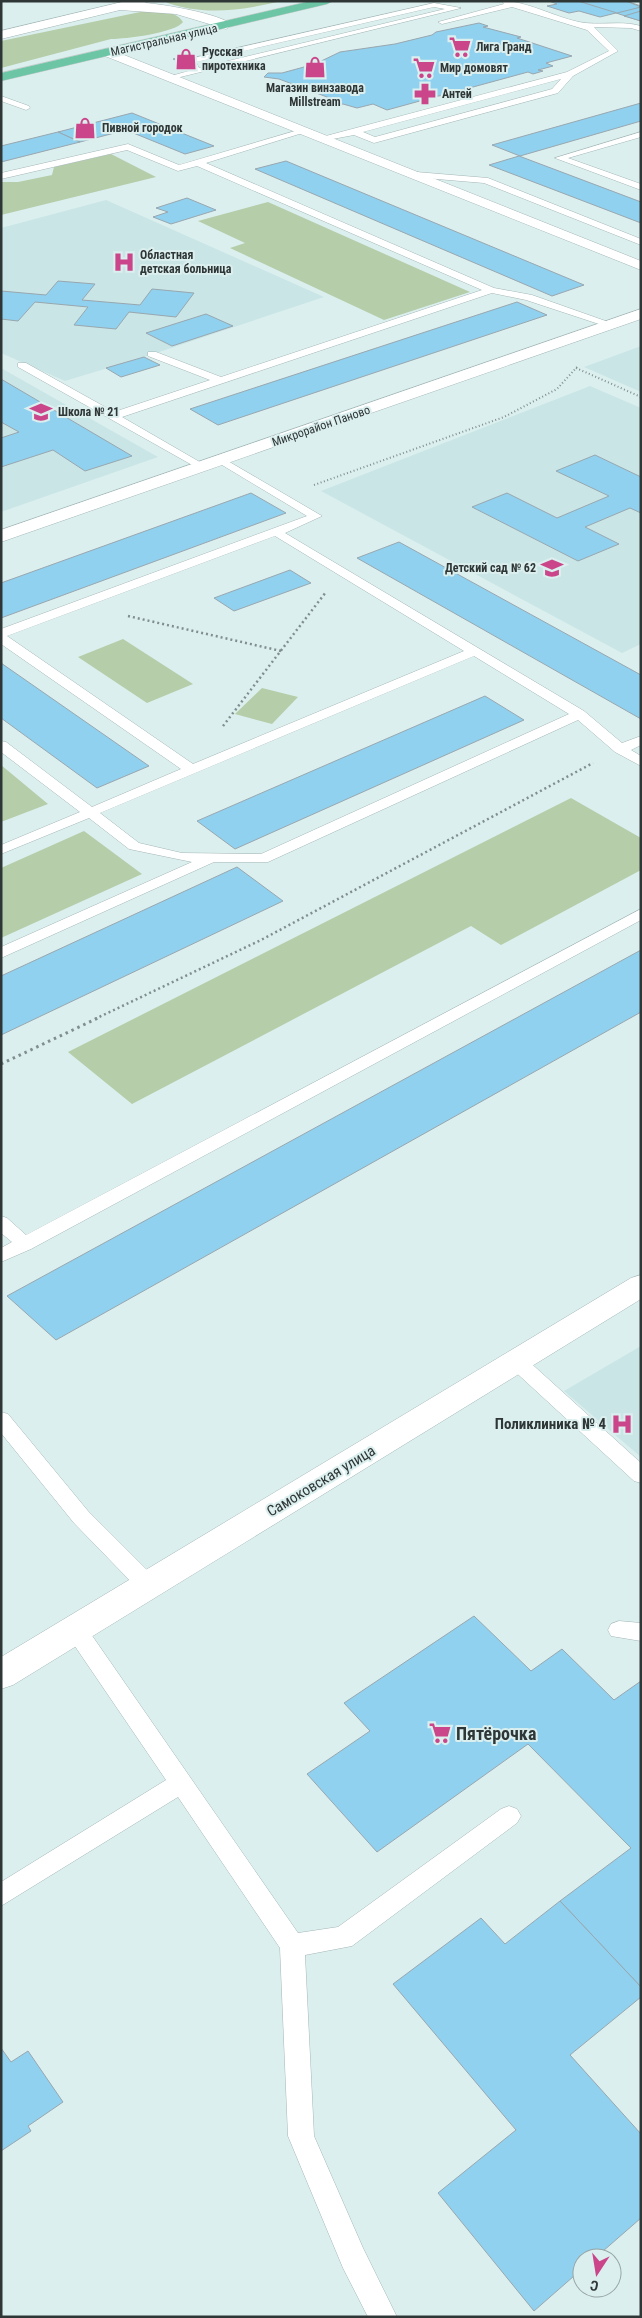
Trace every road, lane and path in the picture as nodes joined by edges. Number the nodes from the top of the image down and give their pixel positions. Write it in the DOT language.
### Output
graph roads {
  1 [pos="141,1"];
  2 [pos="327,1"];
  3 [pos="498,5"];
  4 [pos="123,7"];
  5 [pos="612,16"];
  6 [pos="429,25"];
  7 [pos="580,25"];
  8 [pos="226,26"];
  9 [pos="641,29"];
  10 [pos="1,35"];
  11 [pos="109,52"];
  12 [pos="1,77"];
  13 [pos="168,78"];
  14 [pos="1,98"];
  15 [pos="26,108"];
  16 [pos="305,131"];
  17 [pos="641,134"];
  18 [pos="325,139"];
  19 [pos="198,163"];
  20 [pos="416,175"];
  21 [pos="1,176"];
  22 [pos="641,187"];
  23 [pos="641,242"];
  24 [pos="641,266"];
  25 [pos="492,290"];
  26 [pos="641,314"];
  27 [pos="612,325"];
  28 [pos="152,354"];
  29 [pos="583,364"];
  30 [pos="22,365"];
  31 [pos="575,368"];
  32 [pos="220,380"];
  33 [pos="641,396"];
  34 [pos="114,416"];
  35 [pos="221,460"];
  36 [pos="202,467"];
  37 [pos="283,496"];
  38 [pos="276,532"];
  39 [pos="1,536"];
  40 [pos="342,571"];
  41 [pos="79,605"];
  42 [pos="1,636"];
  43 [pos="281,650"];
  44 [pos="475,651"];
  45 [pos="579,714"];
  46 [pos="641,740"];
  47 [pos="1,745"];
  48 [pos="620,749"];
  49 [pos="641,762"];
  50 [pos="190,769"];
  51 [pos="90,812"];
  52 [pos="1,850"];
  53 [pos="214,858"];
  54 [pos="641,914"];
  55 [pos="1,953"];
  56 [pos="1,1064"];
  57 [pos="1,1222"];
  58 [pos="25,1244"];
  59 [pos="1,1256"];
  60 [pos="641,1285"];
  61 [pos="517,1362"];
  62 [pos="1,1419"];
  63 [pos="641,1475"];
  64 [pos="149,1586"];
  65 [pos="76,1630"];
  66 [pos="619,1630"];
  67 [pos="641,1632"];
  68 [pos="1,1675"];
  69 [pos="181,1783"];
  70 [pos="510,1816"];
  71 [pos="1,1895"];
  72 [pos="292,1945"];
  73 [pos="383,2317"];
  1 -- 4 [label="street"];
  2 -- 8 [label="highway, Магистральная улица"];
  3 -- 6 [label="lane"];
  3 -- 7 [label="lane"];
  3 -- 13 [label="lane"];
  4 -- 8 [label="street"];
  4 -- 10 [label="street"];
  5 -- 7 [label="lane"];
  7 -- 9 [label="lane"];
  7 -- 18 [label="lane"];
  8 -- 11 [label="highway, Магистральная улица"];
  11 -- 12 [label="highway, Магистральная улица"];
  11 -- 13 [label="street"];
  13 -- 16 [label="street"];
  14 -- 15 [label="lane"];
  16 -- 18 [label="street"];
  16 -- 19 [label="lane"];
  17 -- 22 [label="lane"];
  18 -- 20 [label="street"];
  19 -- 21 [label="lane"];
  19 -- 25 [label="lane"];
  20 -- 23 [label="lane"];
  20 -- 24 [label="street"];
  25 -- 27 [label="lane"];
  25 -- 32 [label="lane"];
  26 -- 27 [label="street, Микрорайон Паново"];
  27 -- 35 [label="street, Микрорайон Паново"];
  28 -- 32 [label="lane"];
  29 -- 31 [label="path"];
  30 -- 34 [label="lane"];
  31 -- 33 [label="path"];
  31 -- 37 [label="path"];
  32 -- 34 [label="lane"];
  34 -- 36 [label="lane"];
  35 -- 36 [label="street, Микрорайон Паново"];
  35 -- 37 [label="lane"];
  36 -- 39 [label="street, Микрорайон Паново"];
  37 -- 38 [label="lane"];
  38 -- 40 [label="lane"];
  38 -- 41 [label="lane"];
  40 -- 43 [label="path"];
  40 -- 44 [label="lane"];
  41 -- 42 [label="lane"];
  41 -- 43 [label="path"];
  42 -- 50 [label="lane"];
  43 -- 50 [label="path"];
  44 -- 45 [label="lane"];
  44 -- 50 [label="lane"];
  45 -- 48 [label="lane"];
  45 -- 53 [label="lane"];
  46 -- 48 [label="lane"];
  47 -- 51 [label="lane"];
  48 -- 49 [label="lane"];
  48 -- 56 [label="path"];
  50 -- 51 [label="lane"];
  51 -- 52 [label="lane"];
  51 -- 53 [label="lane"];
  53 -- 55 [label="lane"];
  54 -- 58 [label="lane"];
  57 -- 58 [label="lane"];
  58 -- 59 [label="lane"];
  60 -- 61 [label="street, Самоковская улица"];
  61 -- 63 [label="lane"];
  61 -- 64 [label="street, Самоковская улица"];
  62 -- 64 [label="lane"];
  64 -- 65 [label="street, Самоковская улица"];
  65 -- 68 [label="street, Самоковская улица"];
  65 -- 69 [label="lane"];
  66 -- 67 [label="lane"];
  69 -- 71 [label="lane"];
  69 -- 72 [label="lane"];
  70 -- 72 [label="lane"];
  72 -- 73 [label="lane"];
}
